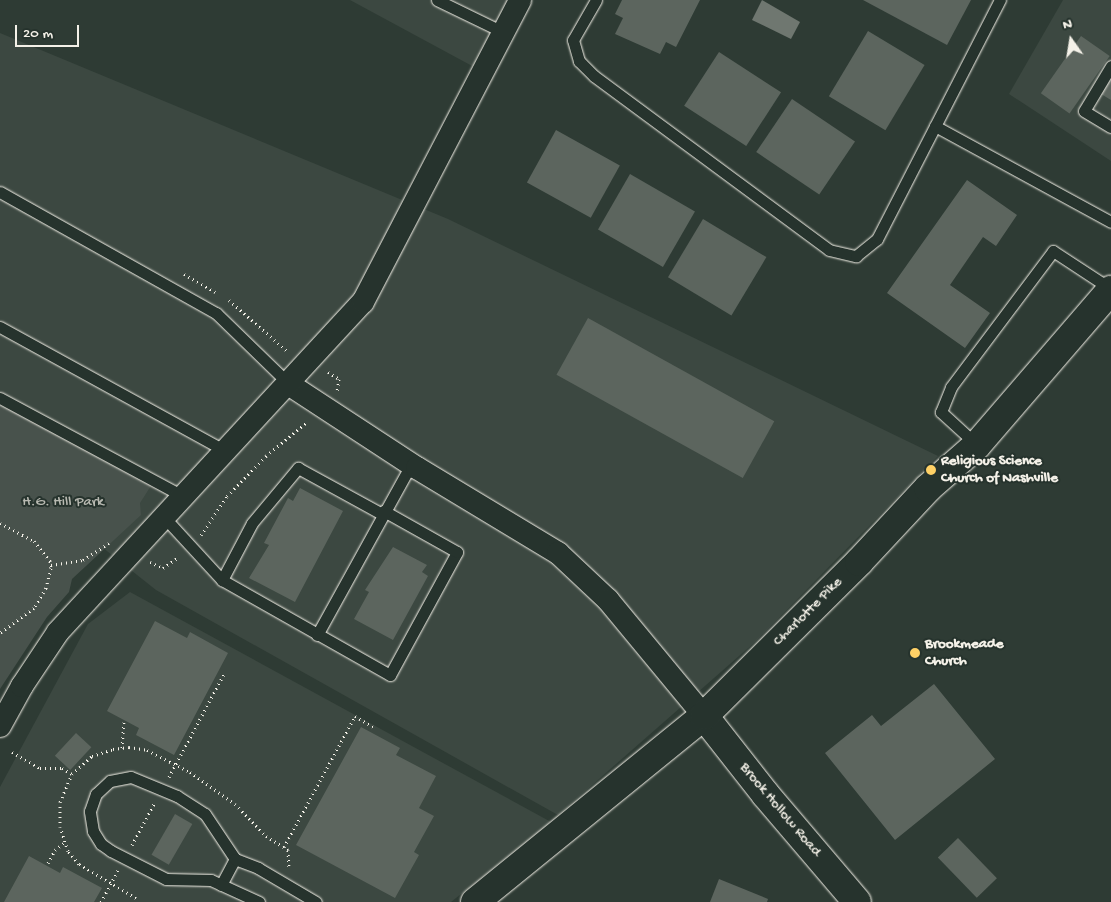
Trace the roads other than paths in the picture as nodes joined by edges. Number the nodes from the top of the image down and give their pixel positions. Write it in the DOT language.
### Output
graph roads {
  1 [pos="437,0"];
  2 [pos="520,0"];
  3 [pos="596,0"];
  4 [pos="1000,0"];
  5 [pos="503,32"];
  6 [pos="1111,66"];
  7 [pos="1110,125"];
  8 [pos="935,126"];
  9 [pos="0,192"];
  10 [pos="1111,222"];
  11 [pos="1111,291"];
  12 [pos="0,327"];
  13 [pos="290,385"];
  14 [pos="0,398"];
  15 [pos="977,445"];
  16 [pos="226,451"];
  17 [pos="411,464"];
  18 [pos="182,496"];
  19 [pos="383,512"];
  20 [pos="164,516"];
  21 [pos="222,580"];
  22 [pos="312,632"];
  23 [pos="704,716"];
  24 [pos="0,726"];
  25 [pos="235,859"];
  26 [pos="221,885"];
  27 [pos="259,902"];
  28 [pos="316,902"];
  29 [pos="475,902"];
  30 [pos="857,902"];
  1 -- 5 [label="lane"];
  2 -- 5 [label="street"];
  3 -- 8 [label="lane"];
  4 -- 8 [label="lane"];
  5 -- 13 [label="street"];
  6 -- 7 [label="lane"];
  8 -- 10 [label="lane"];
  9 -- 13 [label="lane"];
  11 -- 15 [label="main road, Charlotte Pike"];
  11 -- 15 [label="lane"];
  12 -- 16 [label="lane"];
  13 -- 16 [label="street"];
  13 -- 17 [label="street"];
  14 -- 18 [label="lane"];
  15 -- 23 [label="main road, Charlotte Pike"];
  16 -- 18 [label="street"];
  17 -- 19 [label="lane"];
  17 -- 23 [label="street"];
  18 -- 20 [label="street"];
  19 -- 21 [label="lane"];
  19 -- 22 [label="lane"];
  19 -- 22 [label="lane"];
  20 -- 21 [label="lane"];
  20 -- 24 [label="street"];
  21 -- 22 [label="lane"];
  23 -- 29 [label="main road, Charlotte Pike"];
  23 -- 30 [label="main road, Brook Hollow Road"];
  25 -- 26 [label="lane"];
  25 -- 26 [label="lane"];
  25 -- 28 [label="lane"];
  26 -- 27 [label="lane"];
}
